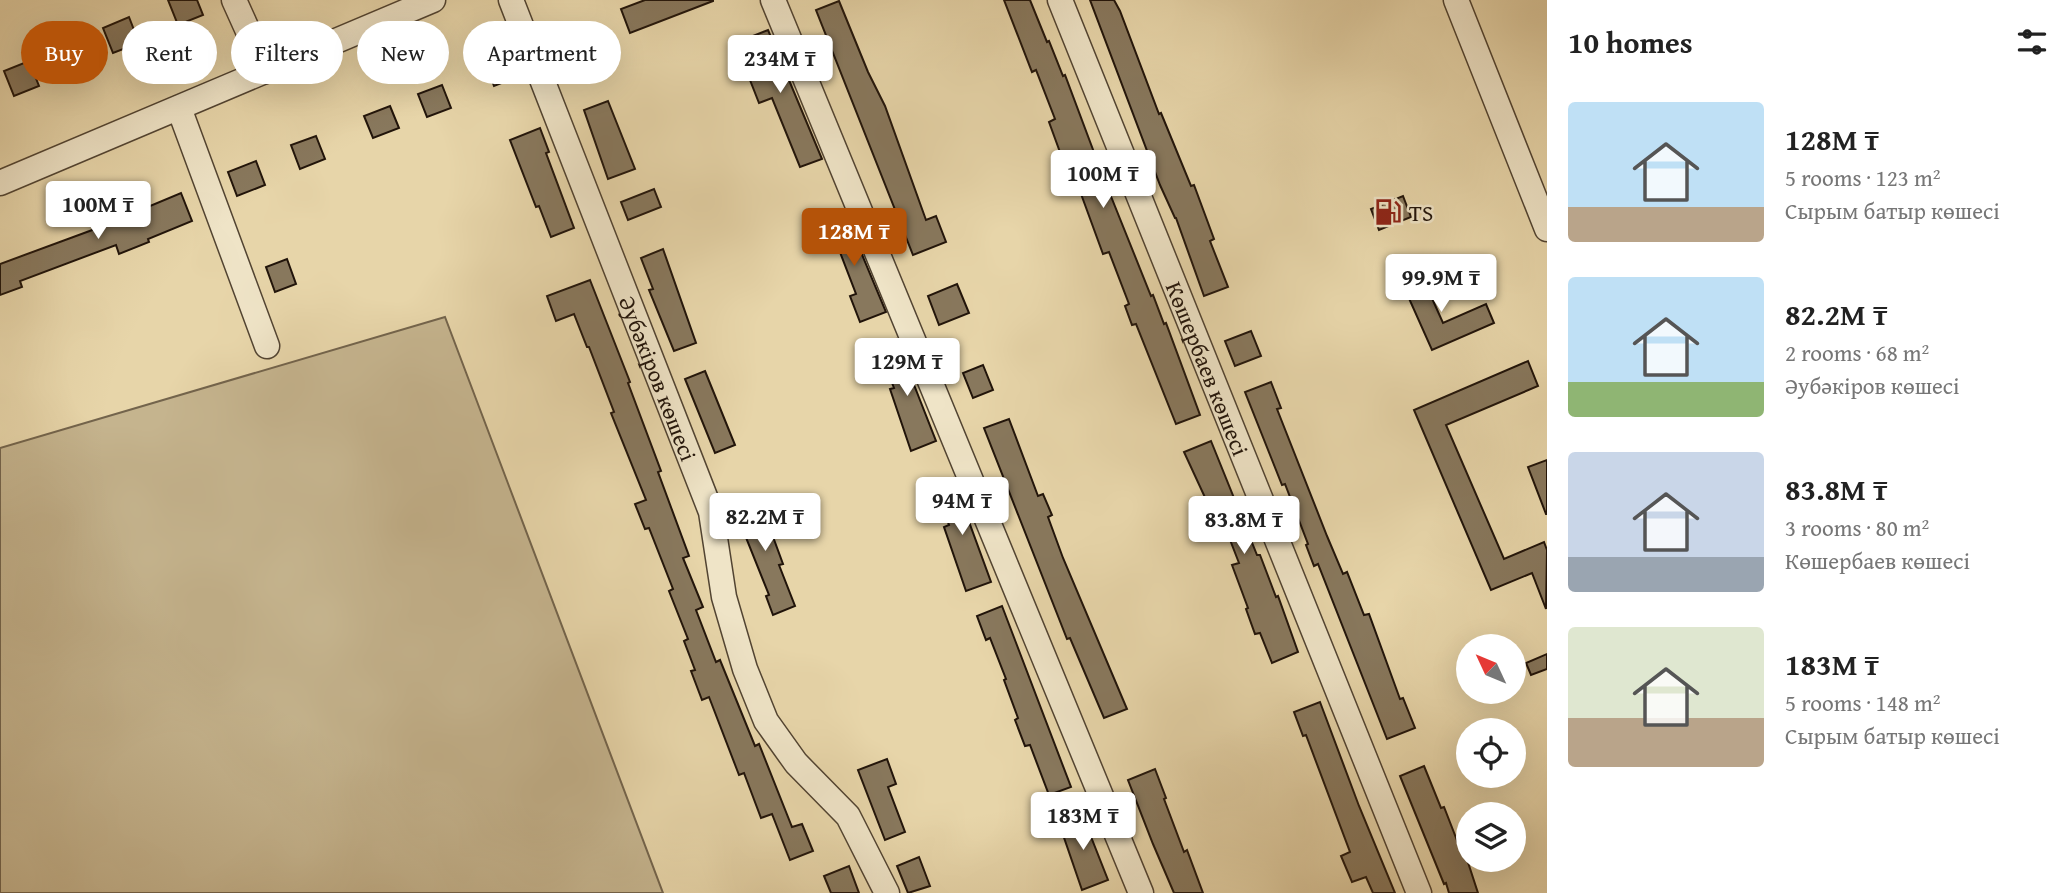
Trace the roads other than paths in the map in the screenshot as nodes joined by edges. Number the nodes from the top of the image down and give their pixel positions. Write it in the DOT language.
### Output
graph roads {
  1 [pos="234,0"];
  2 [pos="433,0"];
  3 [pos="511,0"];
  4 [pos="773,0"];
  5 [pos="1060,0"];
  6 [pos="1456,0"];
  7 [pos="243,21"];
  8 [pos="343,38"];
  9 [pos="235,84"];
  10 [pos="179,108"];
  11 [pos="0,183"];
  12 [pos="1547,229"];
  13 [pos="267,346"];
  14 [pos="887,893"];
  15 [pos="1141,893"];
  16 [pos="1419,893"];
  1 -- 7 [label="street"];
  2 -- 8 [label="street"];
  3 -- 14 [label="street, Әубәкіров көшесі"];
  4 -- 15 [label="street"];
  5 -- 16 [label="street, Көшербаев көшесі"];
  6 -- 12 [label="street"];
  9 -- 10 [label="street"];
  10 -- 11 [label="street"];
  10 -- 13 [label="street"];
}
